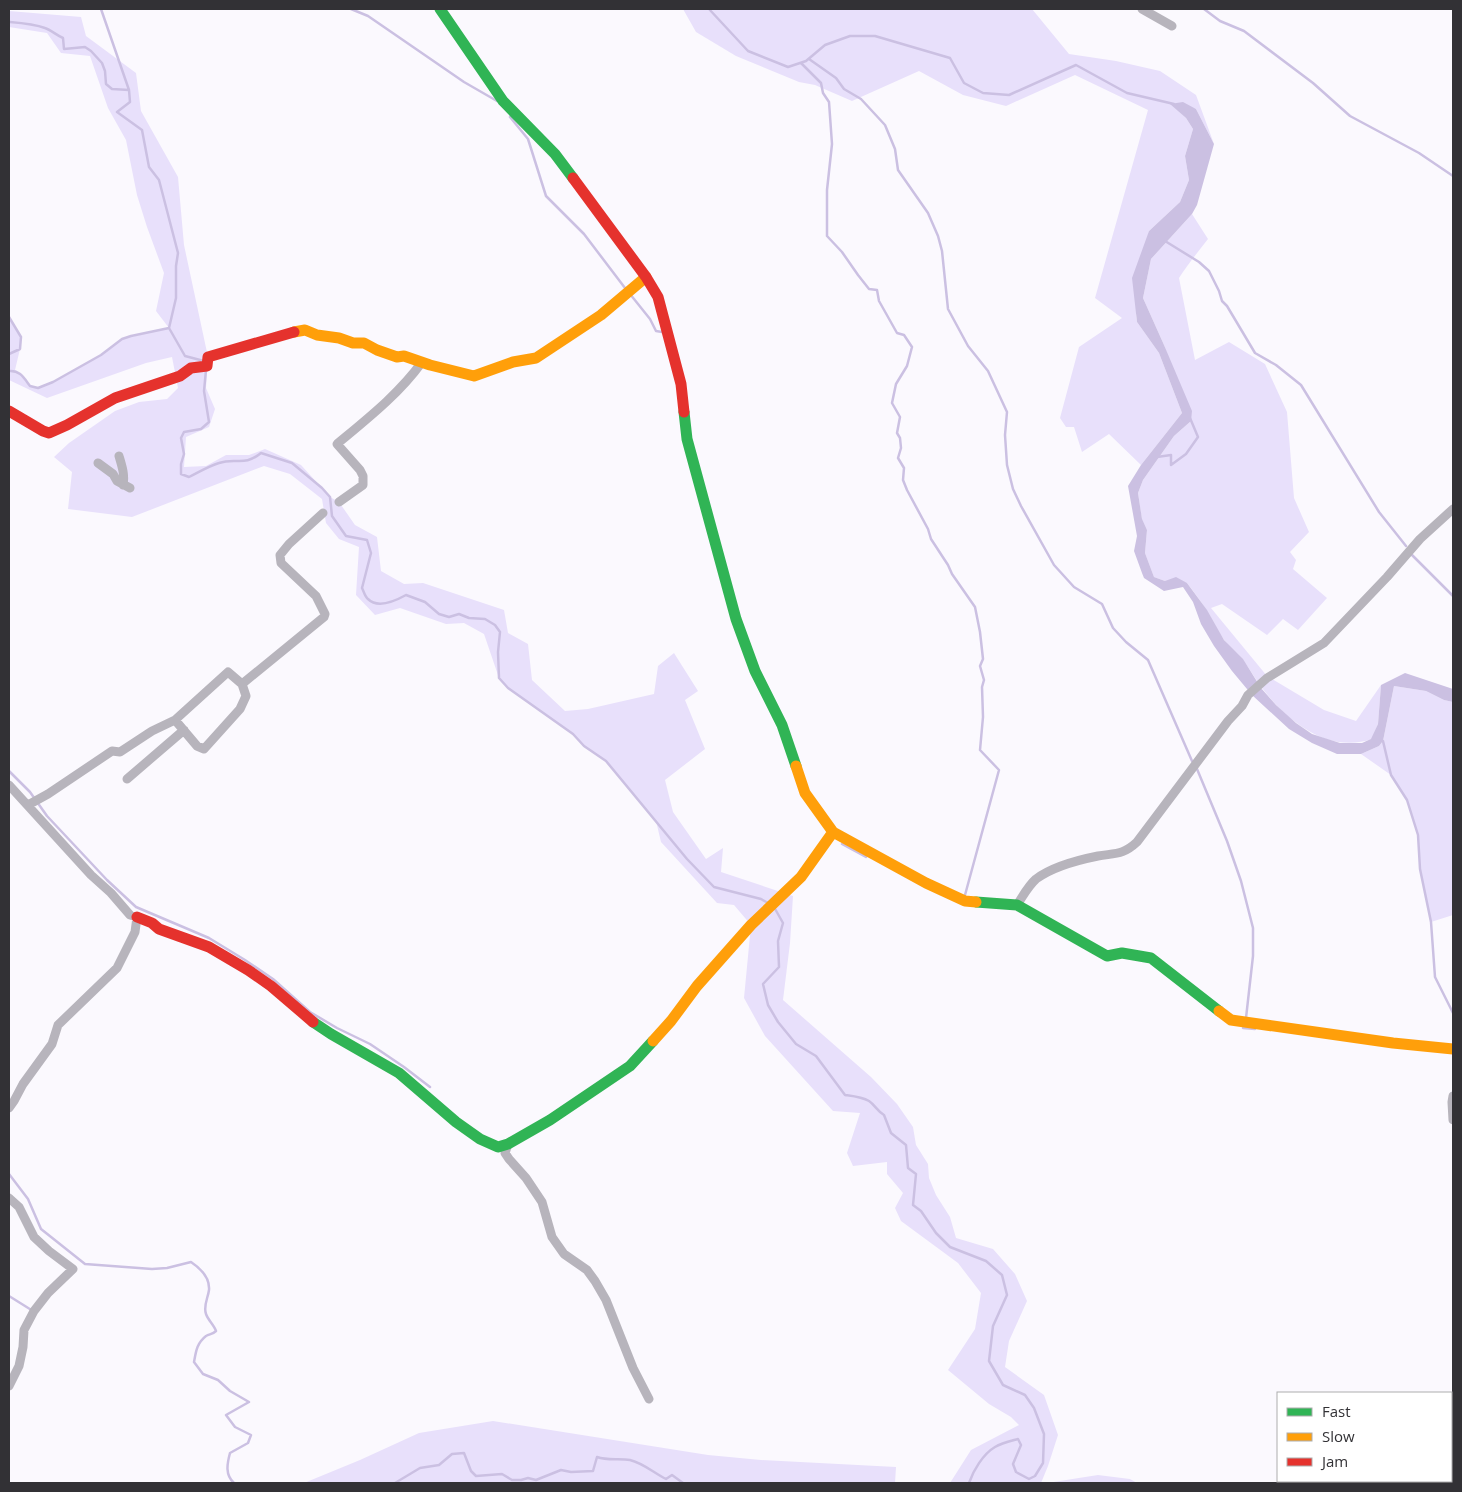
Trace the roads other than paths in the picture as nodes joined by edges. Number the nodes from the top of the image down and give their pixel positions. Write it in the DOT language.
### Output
graph roads {
  1 [pos="440,9"];
  2 [pos="1142,9"];
  3 [pos="1172,26"];
  4 [pos="646,277"];
  5 [pos="422,362"];
  6 [pos="9,412"];
  7 [pos="119,456"];
  8 [pos="98,462"];
  9 [pos="339,502"];
  10 [pos="1453,509"];
  11 [pos="323,513"];
  12 [pos="242,684"];
  13 [pos="175,720"];
  14 [pos="184,730"];
  15 [pos="127,779"];
  16 [pos="9,784"];
  17 [pos="28,805"];
  18 [pos="833,832"];
  19 [pos="1017,905"];
  20 [pos="137,917"];
  21 [pos="1453,1049"];
  22 [pos="1453,1096"];
  23 [pos="9,1108"];
  24 [pos="1453,1120"];
  25 [pos="508,1144"];
  26 [pos="9,1198"];
  27 [pos="9,1386"];
  28 [pos="649,1399"];
  1 -- 4 [label="street"];
  2 -- 3 [label="street"];
  4 -- 5 [label="street"];
  4 -- 18 [label="street"];
  5 -- 6 [label="street"];
  5 -- 9 [label="street"];
  7 -- 8 [label="street"];
  10 -- 19 [label="street"];
  11 -- 12 [label="street"];
  12 -- 13 [label="street"];
  12 -- 14 [label="street"];
  13 -- 14 [label="street"];
  13 -- 17 [label="street"];
  14 -- 15 [label="street"];
  16 -- 17 [label="street"];
  17 -- 20 [label="street"];
  18 -- 19 [label="street"];
  18 -- 25 [label="street"];
  19 -- 21 [label="street"];
  20 -- 23 [label="street"];
  20 -- 25 [label="street"];
  22 -- 24 [label="street"];
  25 -- 28 [label="street"];
  26 -- 27 [label="street"];
}
